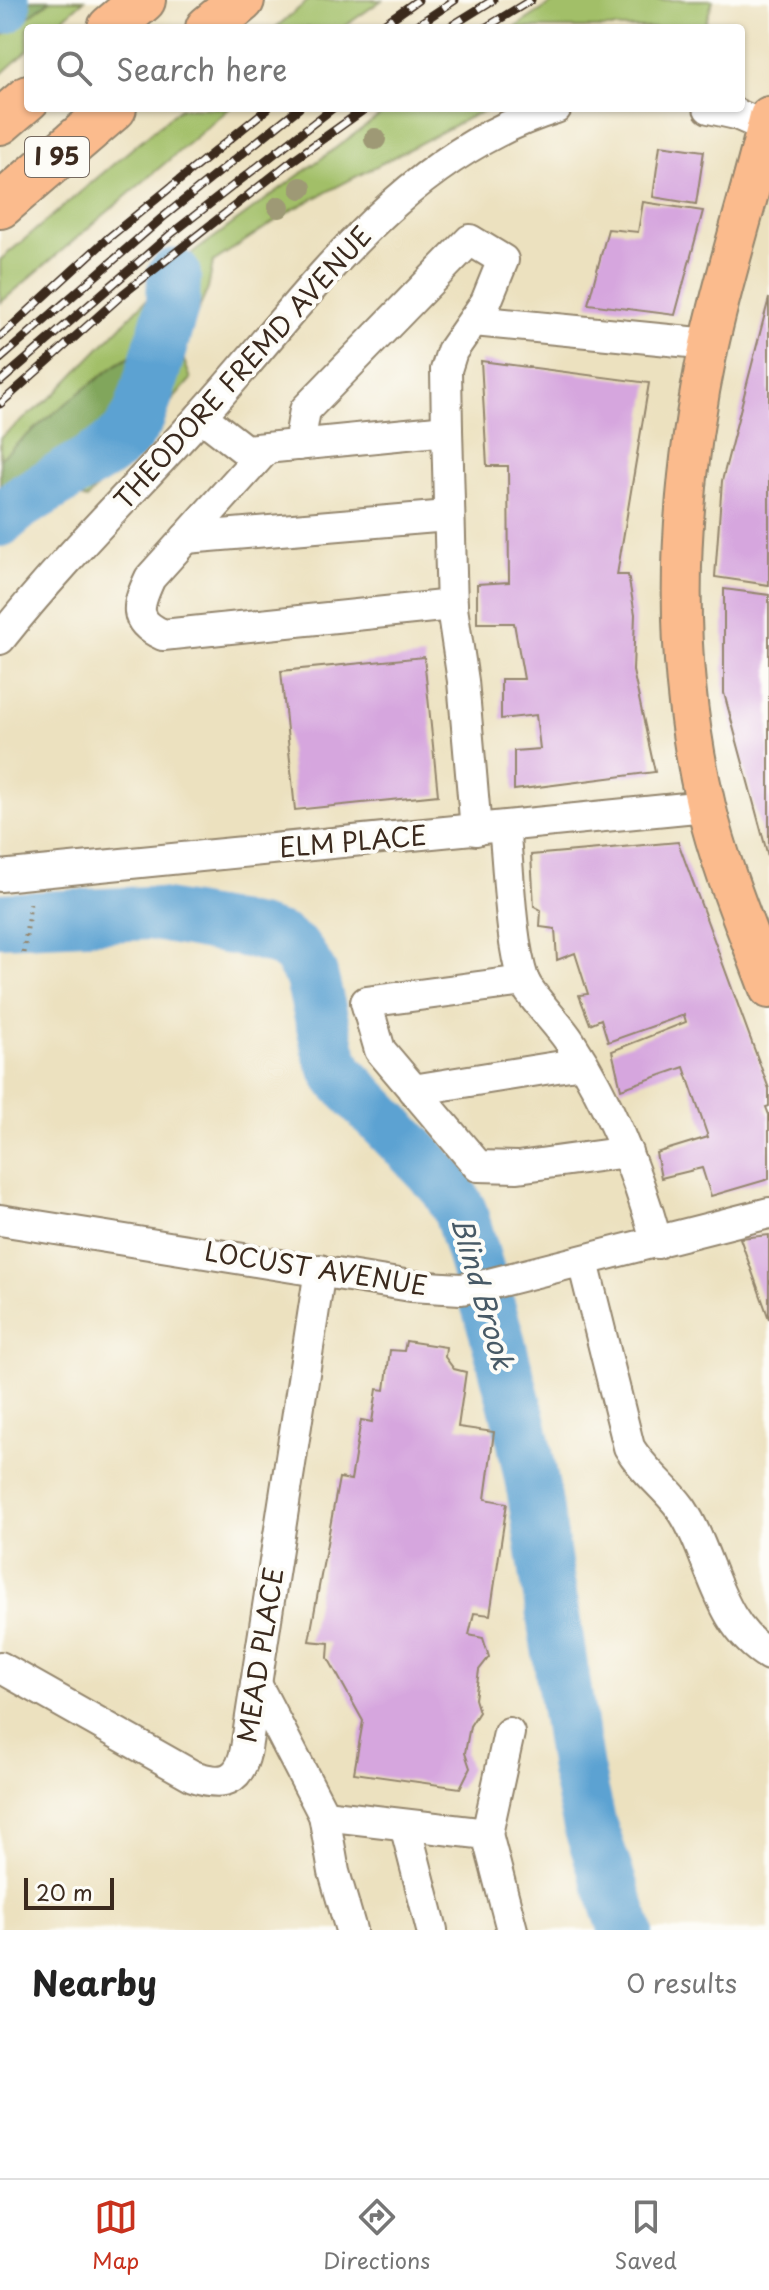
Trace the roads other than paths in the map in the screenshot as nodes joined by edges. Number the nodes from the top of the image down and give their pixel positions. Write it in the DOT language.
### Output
graph roads {
  1 [pos="143,0"];
  2 [pos="242,0"];
  3 [pos="115,24"];
  4 [pos="213,24"];
  5 [pos="24,101"];
  6 [pos="109,112"];
  7 [pos="543,112"];
  8 [pos="727,112"];
  9 [pos="0,122"];
  10 [pos="765,142"];
  11 [pos="0,206"];
  12 [pos="474,321"];
  13 [pos="710,344"];
  14 [pos="201,416"];
  15 [pos="447,430"];
  16 [pos="299,445"];
  17 [pos="266,449"];
  18 [pos="448,516"];
  19 [pos="186,538"];
  20 [pos="452,605"];
  21 [pos="0,639"];
  22 [pos="706,806"];
  23 [pos="490,829"];
  24 [pos="0,876"];
  25 [pos="766,973"];
  26 [pos="524,981"];
  27 [pos="582,1063"];
  28 [pos="413,1090"];
  29 [pos="627,1152"];
  30 [pos="769,1213"];
  31 [pos="0,1220"];
  32 [pos="657,1243"];
  33 [pos="583,1262"];
  34 [pos="320,1270"];
  35 [pos="769,1655"];
  36 [pos="0,1667"];
  37 [pos="256,1684"];
  38 [pos="509,1733"];
  39 [pos="324,1815"];
  40 [pos="405,1825"];
  41 [pos="487,1834"];
  42 [pos="351,1930"];
  43 [pos="432,1930"];
  44 [pos="512,1930"];
  1 -- 3 [label="highway"];
  2 -- 4 [label="highway"];
  5 -- 9 [label="highway, I 95"];
  6 -- 11 [label="highway, I 95"];
  7 -- 14 [label="street, THEODORE FREMD AVENUE"];
  8 -- 10 [label="street"];
  10 -- 13 [label="main road"];
  12 -- 13 [label="street"];
  12 -- 15 [label="street"];
  12 -- 16 [label="street"];
  13 -- 22 [label="main road"];
  14 -- 17 [label="street"];
  14 -- 21 [label="street, THEODORE FREMD AVENUE"];
  15 -- 16 [label="street"];
  15 -- 18 [label="street"];
  16 -- 17 [label="street"];
  17 -- 19 [label="street"];
  18 -- 19 [label="street"];
  18 -- 20 [label="street"];
  19 -- 20 [label="street"];
  20 -- 23 [label="street"];
  22 -- 23 [label="street, ELM PLACE"];
  22 -- 25 [label="main road"];
  23 -- 24 [label="street, ELM PLACE"];
  23 -- 26 [label="street"];
  26 -- 27 [label="street"];
  26 -- 28 [label="street"];
  27 -- 28 [label="street"];
  27 -- 29 [label="street"];
  28 -- 29 [label="street"];
  29 -- 32 [label="street"];
  30 -- 32 [label="street, LOCUST AVENUE"];
  31 -- 34 [label="street, LOCUST AVENUE"];
  32 -- 33 [label="street, LOCUST AVENUE"];
  33 -- 34 [label="street, LOCUST AVENUE"];
  33 -- 35 [label="street"];
  34 -- 37 [label="street, MEAD PLACE"];
  36 -- 37 [label="street, MEAD PLACE"];
  37 -- 39 [label="street"];
  38 -- 41 [label="street"];
  39 -- 40 [label="street"];
  39 -- 42 [label="street"];
  40 -- 41 [label="street"];
  40 -- 43 [label="street"];
  41 -- 44 [label="street"];
}
